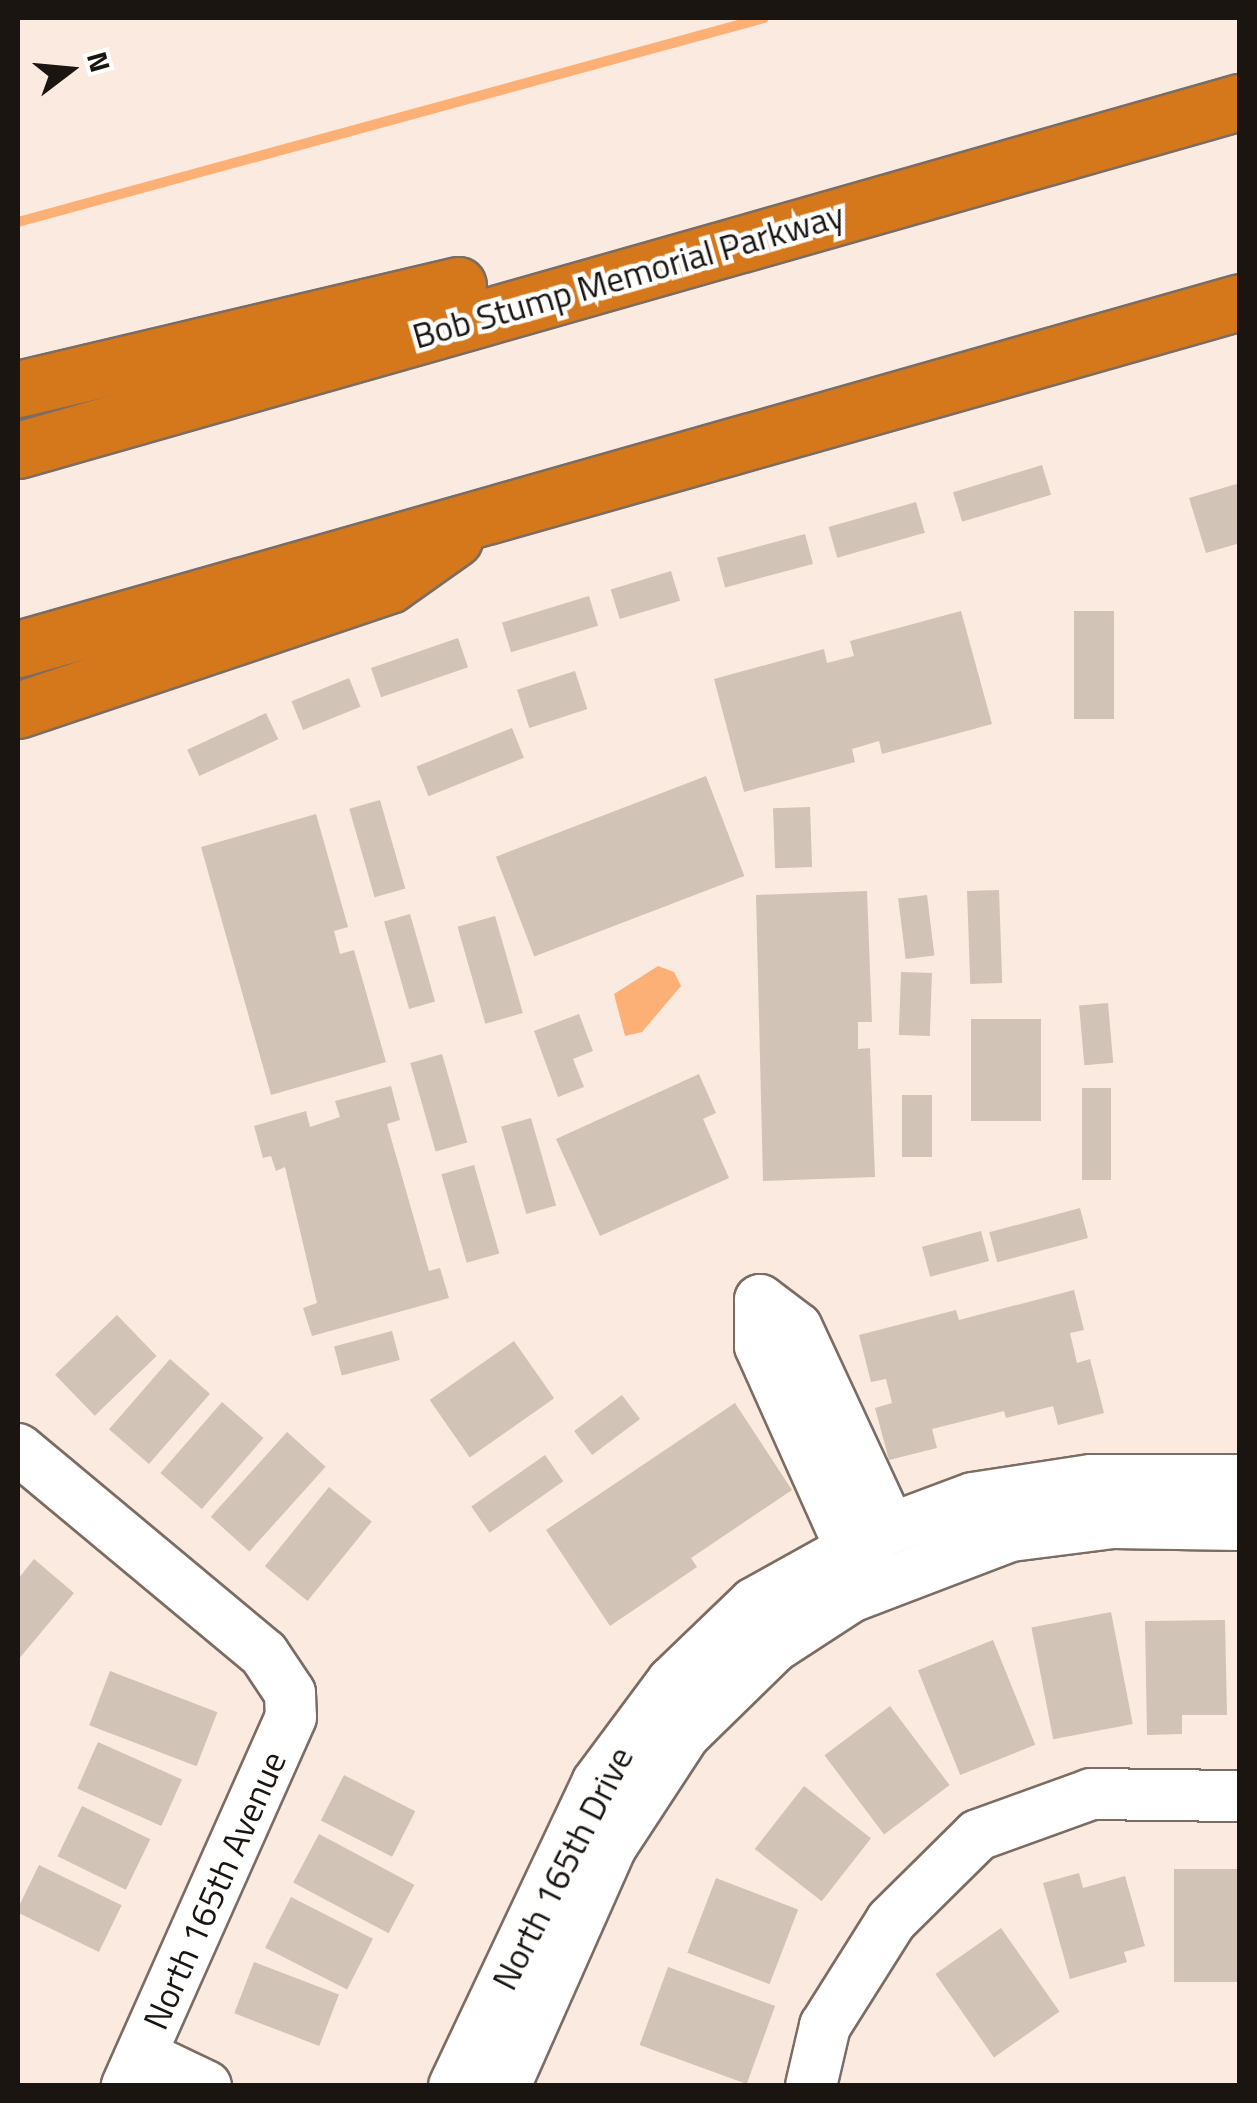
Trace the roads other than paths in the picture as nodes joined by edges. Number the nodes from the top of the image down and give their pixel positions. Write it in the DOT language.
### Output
graph roads {
  1 [pos="1240,102"];
  2 [pos="751,240"];
  3 [pos="1240,302"];
  4 [pos="18,389"];
  5 [pos="18,450"];
  6 [pos="491,514"];
  7 [pos="18,649"];
  8 [pos="18,710"];
  9 [pos="18,1449"];
  10 [pos="1240,1480"];
  11 [pos="1240,1525"];
  12 [pos="1240,1796"];
  13 [pos="134,2070"];
  14 [pos="206,2086"];
  15 [pos="454,2086"];
  16 [pos="505,2086"];
  17 [pos="811,2086"];
  1 -- 2 [label="highway, Bob Stump Memorial Parkway"];
  2 -- 4 [label="highway"];
  2 -- 5 [label="highway, Bob Stump Memorial Parkway"];
  3 -- 6 [label="highway"];
  6 -- 7 [label="highway"];
  6 -- 8 [label="highway"];
  9 -- 13 [label="street, North 165th Avenue"];
  10 -- 15 [label="street, North 165th Drive"];
  11 -- 16 [label="street, North 165th Drive"];
  12 -- 17 [label="street"];
  13 -- 14 [label="street"];
}
